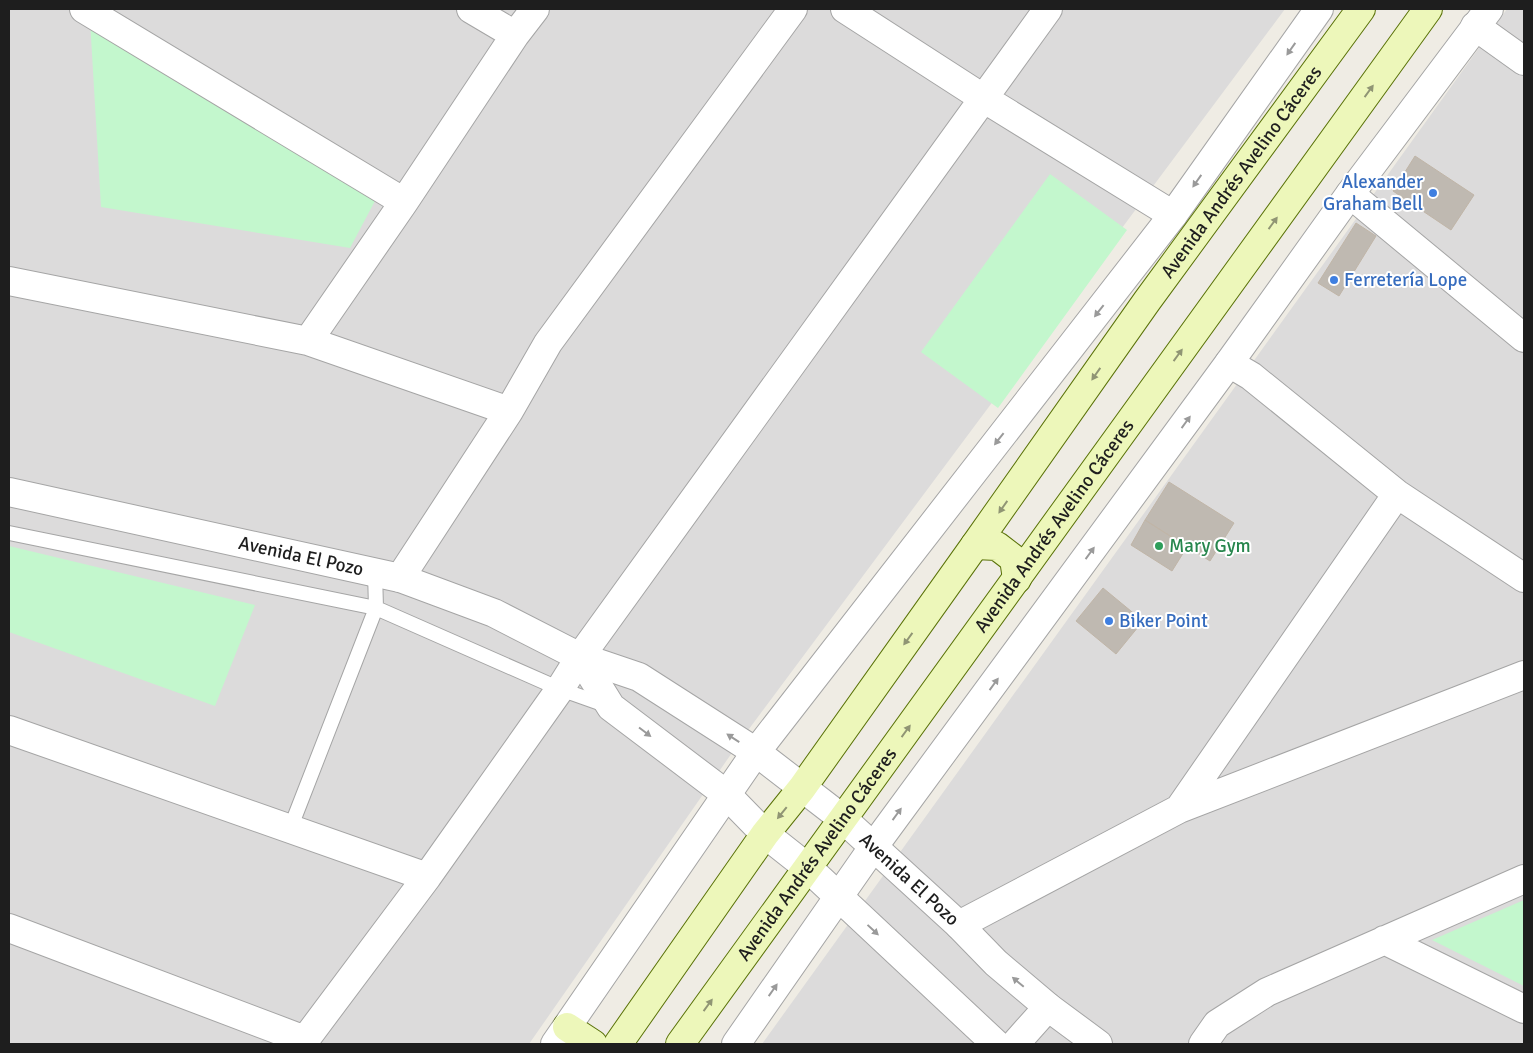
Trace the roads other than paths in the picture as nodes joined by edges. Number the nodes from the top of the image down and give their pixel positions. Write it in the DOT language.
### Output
graph roads {
  1 [pos="84,9"];
  2 [pos="471,9"];
  3 [pos="535,9"];
  4 [pos="793,9"];
  5 [pos="844,9"];
  6 [pos="1048,9"];
  7 [pos="1319,9"];
  8 [pos="1361,9"];
  9 [pos="1428,9"];
  10 [pos="1482,17"];
  11 [pos="514,35"];
  12 [pos="1524,61"];
  13 [pos="983,98"];
  14 [pos="1350,194"];
  15 [pos="404,202"];
  16 [pos="1173,215"];
  17 [pos="9,282"];
  18 [pos="1524,338"];
  19 [pos="308,341"];
  20 [pos="1229,363"];
  21 [pos="509,411"];
  22 [pos="9,492"];
  23 [pos="1397,494"];
  24 [pos="9,533"];
  25 [pos="975,545"];
  26 [pos="387,575"];
  27 [pos="1017,578"];
  28 [pos="1524,578"];
  29 [pos="376,608"];
  30 [pos="580,657"];
  31 [pos="1524,675"];
  32 [pos="560,689"];
  33 [pos="611,707"];
  34 [pos="9,730"];
  35 [pos="756,752"];
  36 [pos="802,788"];
  37 [pos="726,794"];
  38 [pos="1179,809"];
  39 [pos="843,819"];
  40 [pos="290,829"];
  41 [pos="765,834"];
  42 [pos="874,846"];
  43 [pos="808,868"];
  44 [pos="427,877"];
  45 [pos="1524,880"];
  46 [pos="838,896"];
  47 [pos="959,925"];
  48 [pos="9,928"];
  49 [pos="1384,940"];
  50 [pos="1048,1007"];
  51 [pos="1524,1009"];
  52 [pos="561,1036"];
  53 [pos="304,1042"];
  54 [pos="593,1044"];
  55 [pos="618,1044"];
  56 [pos="680,1044"];
  57 [pos="736,1044"];
  58 [pos="996,1044"];
  59 [pos="1016,1044"];
  60 [pos="1098,1044"];
  61 [pos="1203,1044"];
  1 -- 15 [label="street"];
  2 -- 11 [label="street"];
  3 -- 11 [label="street"];
  4 -- 21 [label="street"];
  5 -- 13 [label="street"];
  6 -- 13 [label="street"];
  7 -- 16 [label="street, one-way"];
  8 -- 25 [label="main road, Avenida Andrés Avelino Cáceres, one-way"];
  27 -- 9 [label="main road, Avenida Andrés Avelino Cáceres, one-way"];
  10 -- 12 [label="street"];
  10 -- 14 [label="street"];
  11 -- 15 [label="street"];
  13 -- 16 [label="street"];
  13 -- 30 [label="street"];
  14 -- 18 [label="street"];
  14 -- 20 [label="street"];
  15 -- 19 [label="street"];
  16 -- 35 [label="street, one-way"];
  17 -- 19 [label="street"];
  19 -- 21 [label="street"];
  20 -- 23 [label="street"];
  42 -- 20 [label="street, one-way"];
  21 -- 26 [label="street"];
  22 -- 26 [label="street, Avenida El Pozo"];
  23 -- 28 [label="street"];
  23 -- 38 [label="street"];
  24 -- 29 [label="lane"];
  25 -- 27 [label="main road"];
  25 -- 36 [label="main road, Avenida Andrés Avelino Cáceres, one-way"];
  26 -- 29 [label="lane"];
  26 -- 30 [label="street, Avenida El Pozo"];
  39 -- 27 [label="main road, Avenida Andrés Avelino Cáceres, one-way"];
  29 -- 32 [label="lane"];
  29 -- 40 [label="lane"];
  30 -- 32 [label="street"];
  30 -- 33 [label="street"];
  35 -- 30 [label="street, Avenida El Pozo, one-way"];
  31 -- 38 [label="street"];
  32 -- 33 [label="lane"];
  32 -- 44 [label="street"];
  33 -- 37 [label="street, one-way"];
  34 -- 40 [label="street"];
  35 -- 36 [label="street, Avenida El Pozo"];
  35 -- 37 [label="street"];
  36 -- 39 [label="street, Avenida El Pozo"];
  36 -- 41 [label="main road, Avenida Andrés Avelino Cáceres, one-way"];
  37 -- 41 [label="street"];
  37 -- 52 [label="street"];
  38 -- 47 [label="street"];
  39 -- 42 [label="street, Avenida El Pozo"];
  39 -- 43 [label="main road, Avenida Andrés Avelino Cáceres"];
  40 -- 44 [label="street"];
  41 -- 43 [label="street"];
  41 -- 55 [label="main road, Avenida Andrés Avelino Cáceres"];
  42 -- 46 [label="street"];
  42 -- 47 [label="street, Avenida El Pozo"];
  43 -- 46 [label="street"];
  56 -- 43 [label="main road, Avenida Andrés Avelino Cáceres, one-way"];
  44 -- 53 [label="street"];
  45 -- 49 [label="street"];
  57 -- 46 [label="street, one-way"];
  46 -- 58 [label="street, one-way"];
  50 -- 47 [label="street, Avenida El Pozo, one-way"];
  48 -- 53 [label="street"];
  49 -- 51 [label="street"];
  49 -- 61 [label="street"];
  50 -- 59 [label="street"];
  50 -- 60 [label="street, Avenida El Pozo"];
  52 -- 54 [label="main road"];
}
